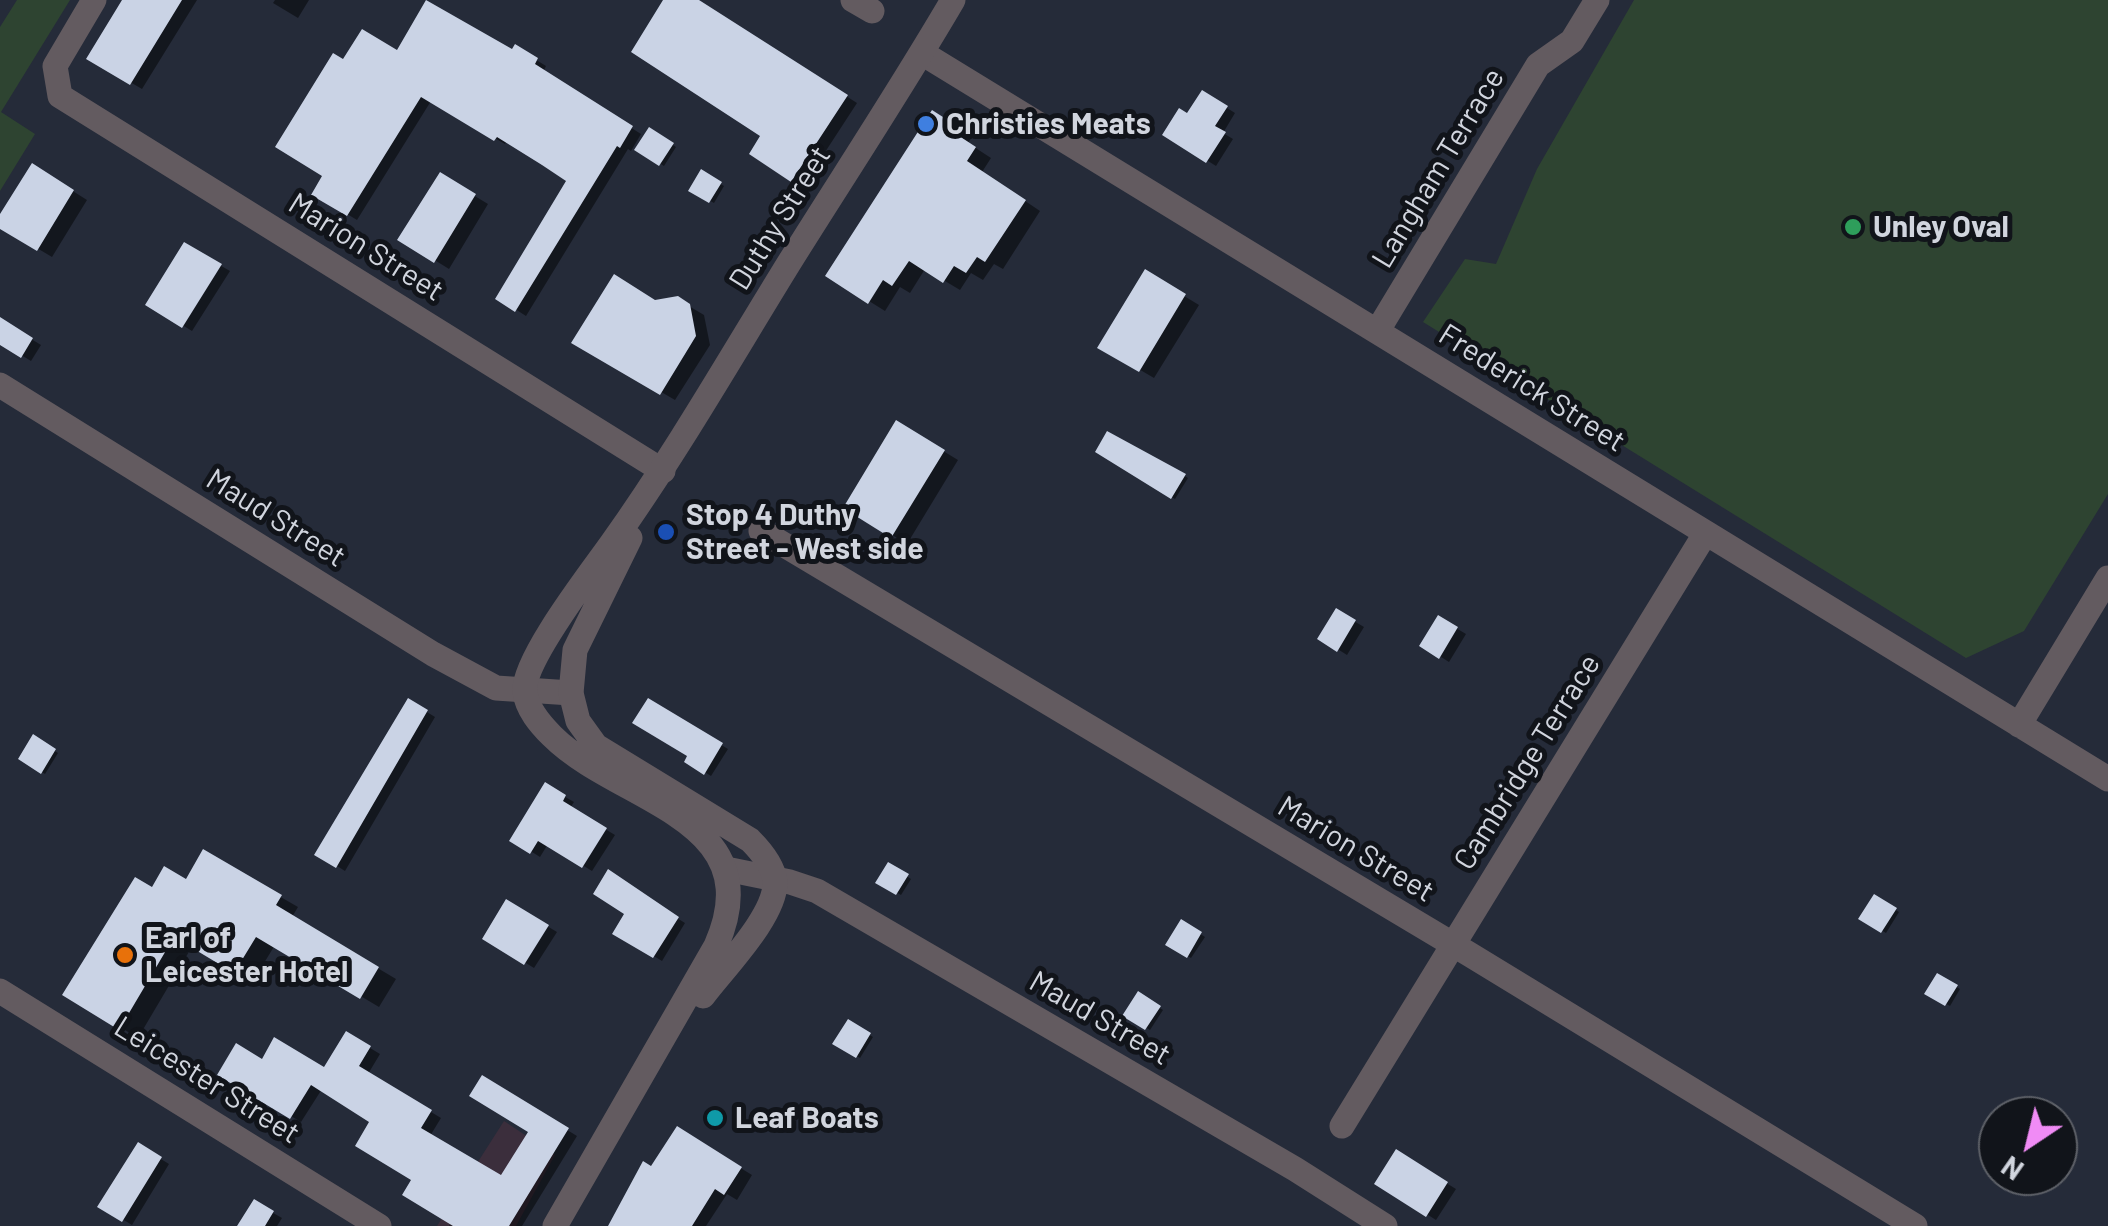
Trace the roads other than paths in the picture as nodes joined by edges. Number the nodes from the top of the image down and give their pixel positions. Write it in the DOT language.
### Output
graph roads {
  1 [pos="94,0"];
  2 [pos="953,0"];
  3 [pos="1597,0"];
  4 [pos="922,53"];
  5 [pos="1378,330"];
  6 [pos="0,385"];
  7 [pos="664,470"];
  8 [pos="760,531"];
  9 [pos="1705,534"];
  10 [pos="2108,578"];
  11 [pos="524,690"];
  12 [pos="571,693"];
  13 [pos="2020,725"];
  14 [pos="2108,779"];
  15 [pos="726,869"];
  16 [pos="775,879"];
  17 [pos="1453,944"];
  18 [pos="0,991"];
  19 [pos="647,1070"];
  20 [pos="1342,1126"];
  21 [pos="379,1226"];
  22 [pos="555,1226"];
  23 [pos="1386,1226"];
  24 [pos="1915,1226"];
  1 -- 7 [label="street, Marion Street"];
  2 -- 4 [label="street, Duthy Street"];
  3 -- 5 [label="street, Langham Terrace"];
  4 -- 5 [label="street, Frederick Street"];
  4 -- 7 [label="street, Duthy Street"];
  5 -- 9 [label="street, Frederick Street"];
  6 -- 11 [label="street, Maud Street"];
  7 -- 11 [label="street, Duthy Street"];
  7 -- 12 [label="street, Duthy Street"];
  8 -- 17 [label="street, Marion Street"];
  9 -- 13 [label="street, Frederick Street"];
  9 -- 17 [label="street, Cambridge Terrace"];
  10 -- 13 [label="street"];
  11 -- 12 [label="street, Maud Street"];
  11 -- 15 [label="street"];
  12 -- 16 [label="street"];
  13 -- 14 [label="street, Frederick Street"];
  15 -- 16 [label="street, Maud Street"];
  15 -- 19 [label="street"];
  16 -- 19 [label="street"];
  16 -- 23 [label="street, Maud Street"];
  17 -- 20 [label="street, Cambridge Terrace"];
  17 -- 24 [label="street, Marion Street"];
  18 -- 21 [label="street, Leicester Street"];
  19 -- 22 [label="street"];
}
